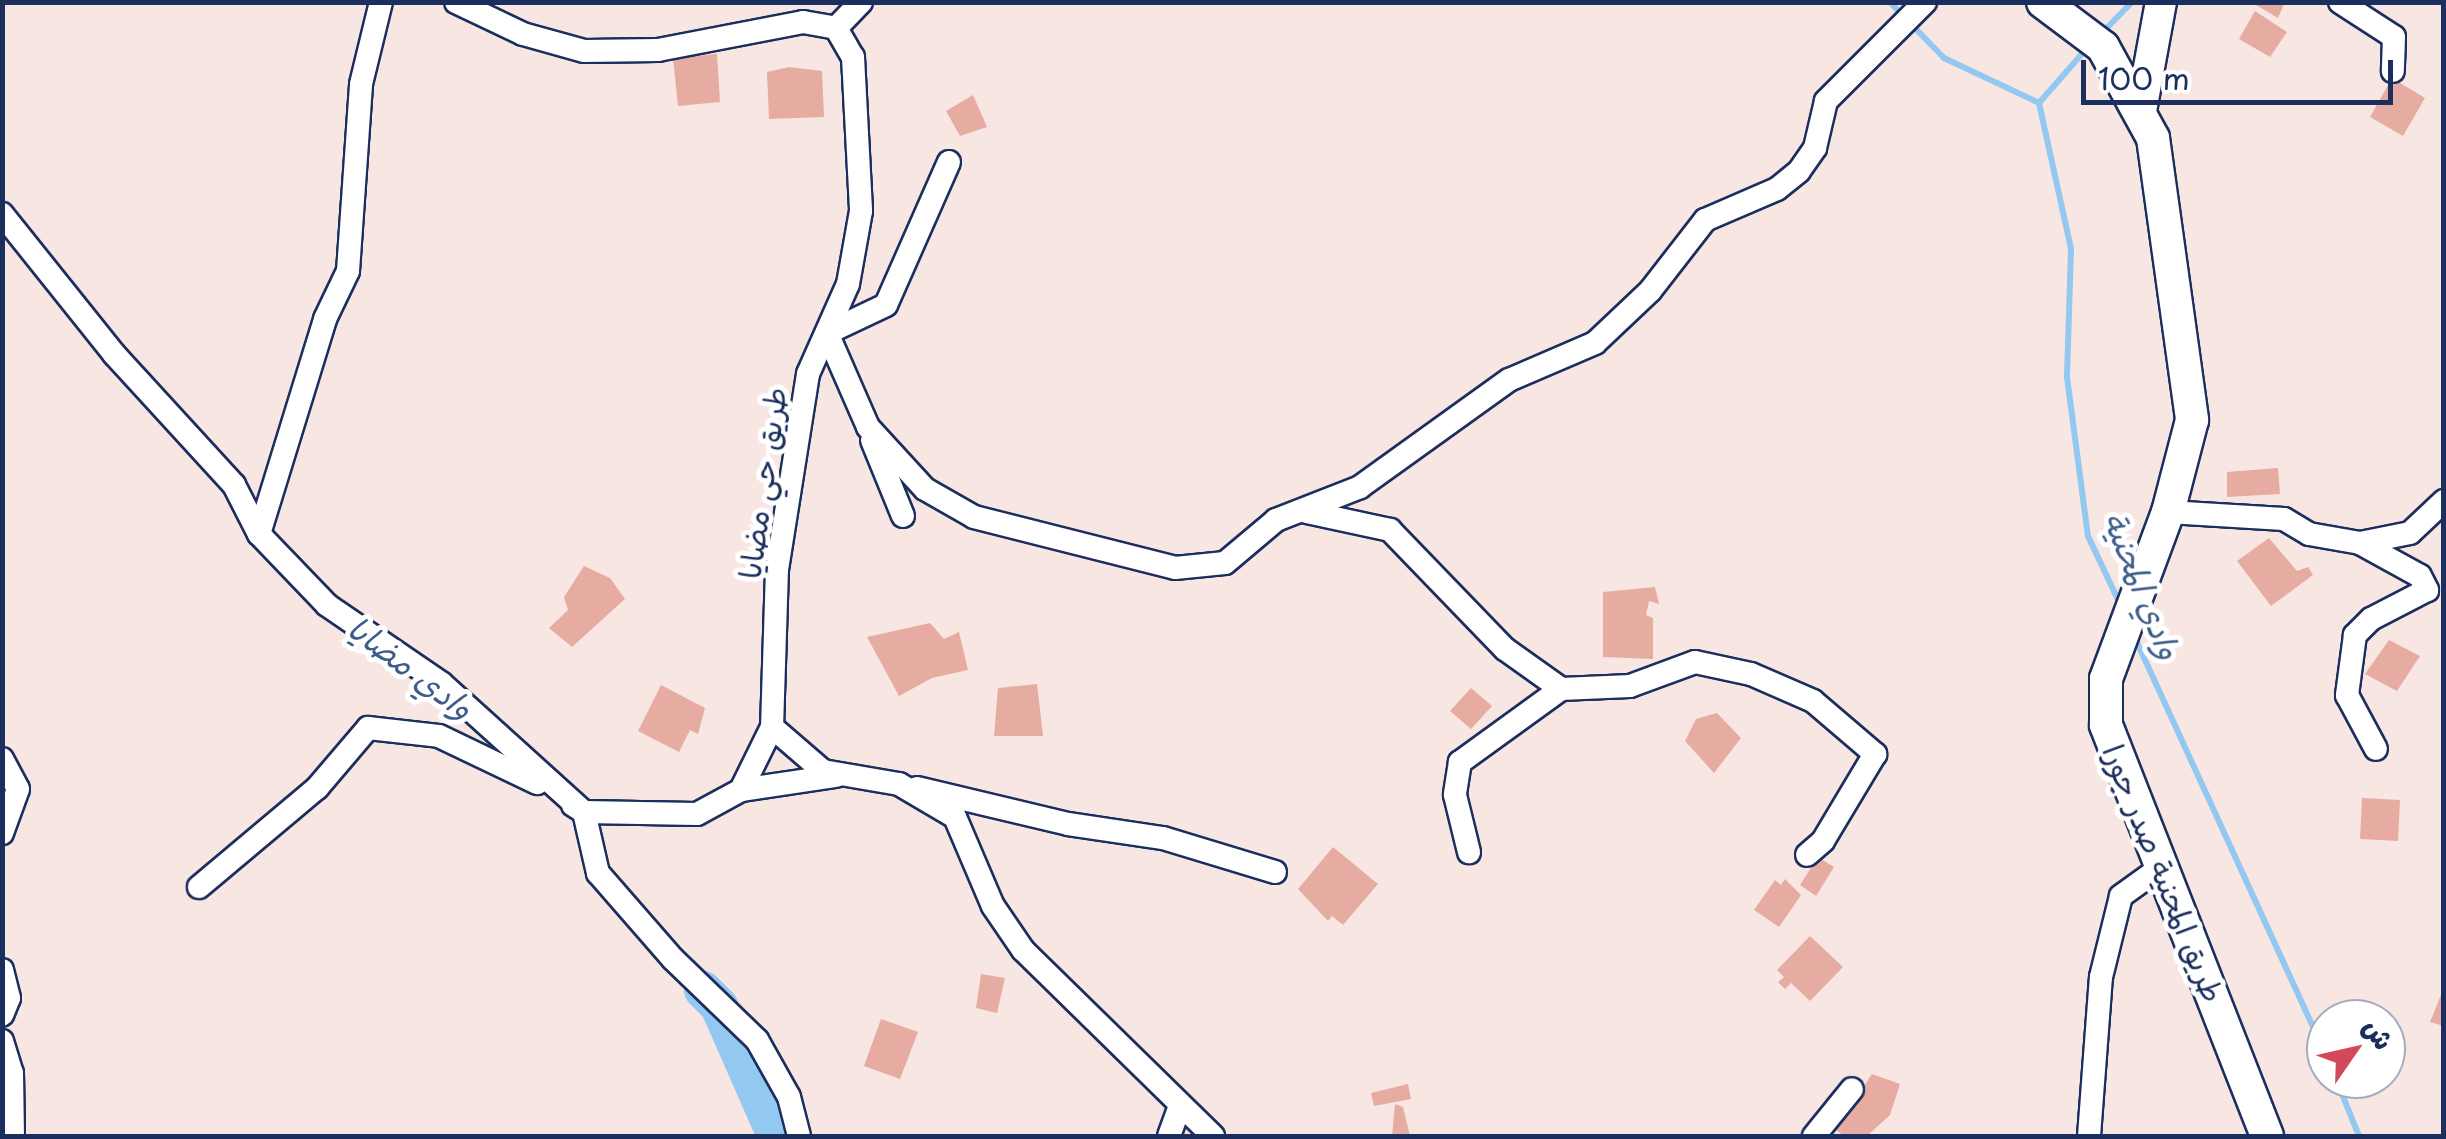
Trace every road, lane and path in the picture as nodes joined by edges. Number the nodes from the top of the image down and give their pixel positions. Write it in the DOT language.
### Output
graph roads {
  1 [pos="381,2"];
  2 [pos="456,2"];
  3 [pos="861,2"];
  4 [pos="1926,2"];
  5 [pos="2161,2"];
  6 [pos="2340,2"];
  7 [pos="2055,10"];
  8 [pos="802,12"];
  9 [pos="836,28"];
  10 [pos="2393,71"];
  11 [pos="2134,99"];
  12 [pos="949,162"];
  13 [pos="2,214"];
  14 [pos="827,333"];
  15 [pos="868,427"];
  16 [pos="2444,501"];
  17 [pos="1307,512"];
  18 [pos="2168,512"];
  19 [pos="903,516"];
  20 [pos="260,534"];
  21 [pos="2360,543"];
  22 [pos="1561,689"];
  23 [pos="772,728"];
  24 [pos="2376,749"];
  25 [pos="2,759"];
  26 [pos="840,776"];
  27 [pos="898,784"];
  28 [pos="741,790"];
  29 [pos="584,812"];
  30 [pos="3,828"];
  31 [pos="1469,852"];
  32 [pos="1807,855"];
  33 [pos="2164,865"];
  34 [pos="1275,872"];
  35 [pos="199,887"];
  36 [pos="2,970"];
  37 [pos="2,1014"];
  38 [pos="2,1041"];
  39 [pos="1852,1089"];
  40 [pos="1179,1108"];
  41 [pos="13,1136"];
  42 [pos="798,1136"];
  43 [pos="1169,1136"];
  44 [pos="1213,1136"];
  45 [pos="1814,1136"];
  46 [pos="2089,1136"];
  47 [pos="2267,1136"];
  1 -- 20 [label="street"];
  2 -- 8 [label="street"];
  3 -- 9 [label="street"];
  4 -- 17 [label="street"];
  5 -- 11 [label="street"];
  6 -- 10 [label="street"];
  7 -- 11 [label="main road, طريق المحنية صدر جورا"];
  8 -- 9 [label="street"];
  9 -- 14 [label="street, طريق حي مضايا"];
  11 -- 18 [label="main road, طريق المحنية صدر جورا"];
  12 -- 14 [label="street"];
  13 -- 20 [label="street"];
  14 -- 15 [label="street"];
  14 -- 23 [label="street, طريق حي مضايا"];
  15 -- 17 [label="street"];
  15 -- 19 [label="street"];
  16 -- 21 [label="street"];
  17 -- 22 [label="street"];
  18 -- 21 [label="street"];
  18 -- 33 [label="main road, طريق المحنية صدر جورا"];
  20 -- 29 [label="street"];
  21 -- 24 [label="street"];
  22 -- 31 [label="street"];
  22 -- 32 [label="street"];
  23 -- 26 [label="street"];
  23 -- 28 [label="street"];
  25 -- 30 [label="street"];
  26 -- 27 [label="street"];
  26 -- 28 [label="street"];
  27 -- 34 [label="street"];
  27 -- 40 [label="street"];
  28 -- 29 [label="street"];
  29 -- 35 [label="street"];
  29 -- 42 [label="street"];
  33 -- 46 [label="street"];
  33 -- 47 [label="main road, طريق المحنية صدر جورا"];
  36 -- 37 [label="street"];
  38 -- 41 [label="street"];
  39 -- 45 [label="street"];
  40 -- 43 [label="street"];
  40 -- 44 [label="street"];
}
